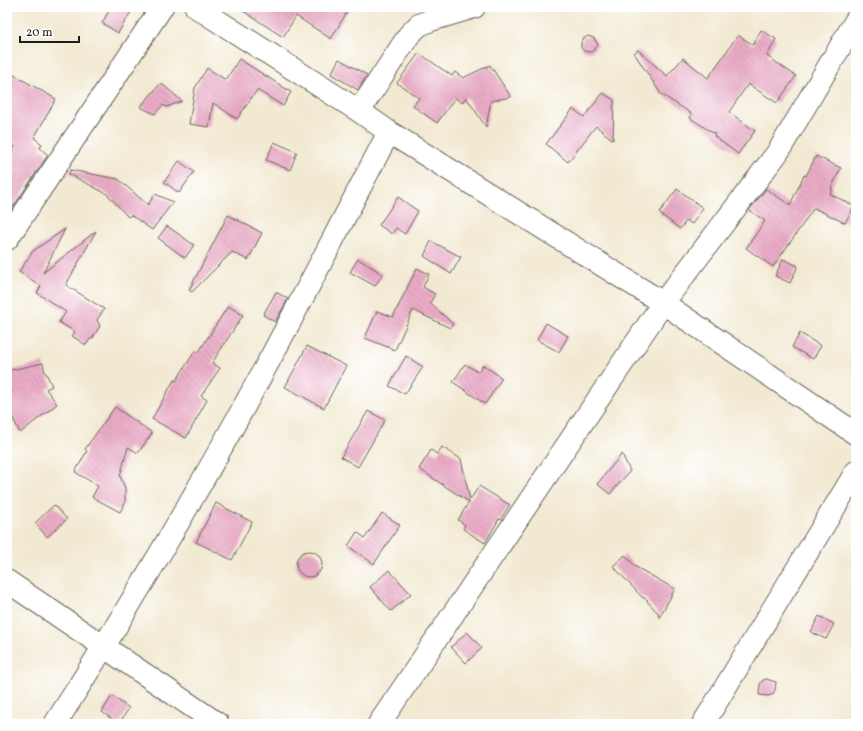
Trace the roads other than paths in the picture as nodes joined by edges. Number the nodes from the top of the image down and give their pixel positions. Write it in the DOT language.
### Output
graph roads {
  1 [pos="162,7"];
  2 [pos="196,7"];
  3 [pos="474,7"];
  4 [pos="856,20"];
  5 [pos="849,46"];
  6 [pos="359,111"];
  7 [pos="389,132"];
  8 [pos="7,239"];
  9 [pos="663,303"];
  10 [pos="856,434"];
  11 [pos="856,472"];
  12 [pos="7,581"];
  13 [pos="104,647"];
  14 [pos="55,724"];
  15 [pos="218,724"];
  16 [pos="379,724"];
  17 [pos="703,724"];
  1 -- 8 [label="street"];
  2 -- 6 [label="street"];
  3 -- 6 [label="street"];
  4 -- 5 [label="street"];
  5 -- 9 [label="street"];
  6 -- 7 [label="street"];
  7 -- 9 [label="street"];
  7 -- 13 [label="street"];
  9 -- 10 [label="street"];
  9 -- 16 [label="street"];
  11 -- 17 [label="street"];
  12 -- 13 [label="street"];
  13 -- 14 [label="street"];
  13 -- 15 [label="street"];
}
